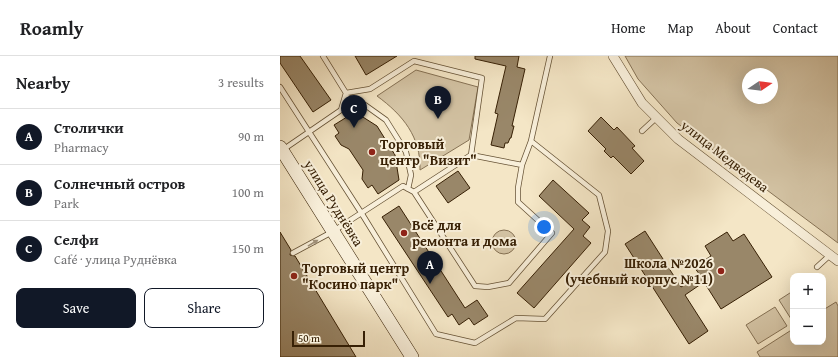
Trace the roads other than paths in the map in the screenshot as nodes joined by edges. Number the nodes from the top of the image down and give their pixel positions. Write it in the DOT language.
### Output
graph roads {
  1 [pos="323,56"];
  2 [pos="550,56"];
  3 [pos="613,56"];
  4 [pos="280,87"];
  5 [pos="346,95"];
  6 [pos="656,118"];
  7 [pos="642,131"];
  8 [pos="308,132"];
  9 [pos="531,141"];
  10 [pos="281,148"];
  11 [pos="471,155"];
  12 [pos="522,165"];
  13 [pos="408,189"];
  14 [pos="414,192"];
  15 [pos="362,214"];
  16 [pos="332,232"];
  17 [pos="293,253"];
  18 [pos="830,255"];
  19 [pos="838,261"];
  20 [pos="817,267"];
  21 [pos="412,357"];
  1 -- 5 [label="lane"];
  2 -- 9 [label="lane"];
  3 -- 6 [label="street, улица Медведева"];
  4 -- 8 [label="lane"];
  5 -- 8 [label="lane"];
  5 -- 11 [label="lane"];
  5 -- 13 [label="lane"];
  6 -- 7 [label="lane"];
  6 -- 18 [label="street, улица Медведева"];
  8 -- 10 [label="lane"];
  8 -- 15 [label="lane"];
  9 -- 12 [label="lane"];
  9 -- 15 [label="lane"];
  10 -- 16 [label="street, улица Руднёвка"];
  11 -- 12 [label="lane"];
  11 -- 14 [label="lane"];
  12 -- 14 [label="lane"];
  13 -- 14 [label="lane"];
  13 -- 15 [label="lane"];
  15 -- 16 [label="lane"];
  17 -- 16 [label="lane, one-way"];
  16 -- 21 [label="street, улица Руднёвка"];
  18 -- 19 [label="street, улица Медведева"];
  18 -- 20 [label="lane"];
}
